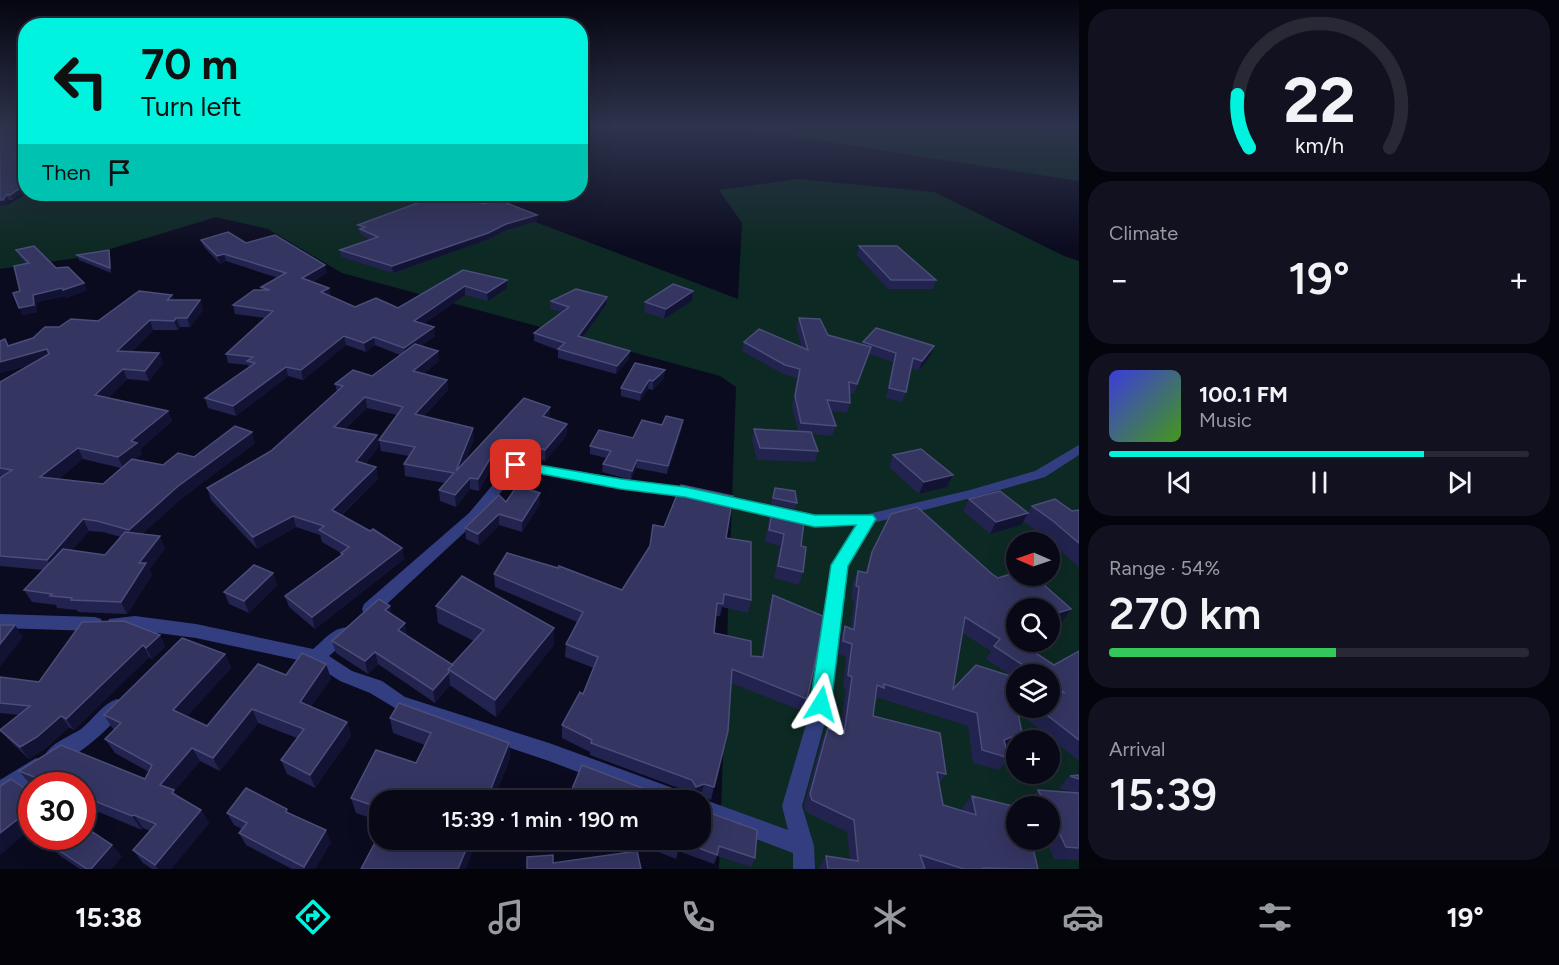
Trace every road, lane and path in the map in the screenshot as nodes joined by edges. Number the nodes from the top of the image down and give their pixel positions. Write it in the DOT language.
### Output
graph roads {
  1 [pos="1079,449"];
  2 [pos="868,519"];
  3 [pos="0,621"];
  4 [pos="196,631"];
  5 [pos="179,646"];
  6 [pos="316,657"];
  7 [pos="130,694"];
  8 [pos="651,790"];
  9 [pos="0,792"];
  10 [pos="711,812"];
  11 [pos="803,846"];
  12 [pos="804,869"];
  1 -- 2 [label="street"];
  2 -- 6 [label="street"];
  2 -- 11 [label="street"];
  3 -- 4 [label="street"];
  4 -- 5 [label="street"];
  4 -- 6 [label="street"];
  6 -- 8 [label="street"];
  7 -- 9 [label="street"];
  10 -- 11 [label="street"];
  11 -- 12 [label="street"];
}
